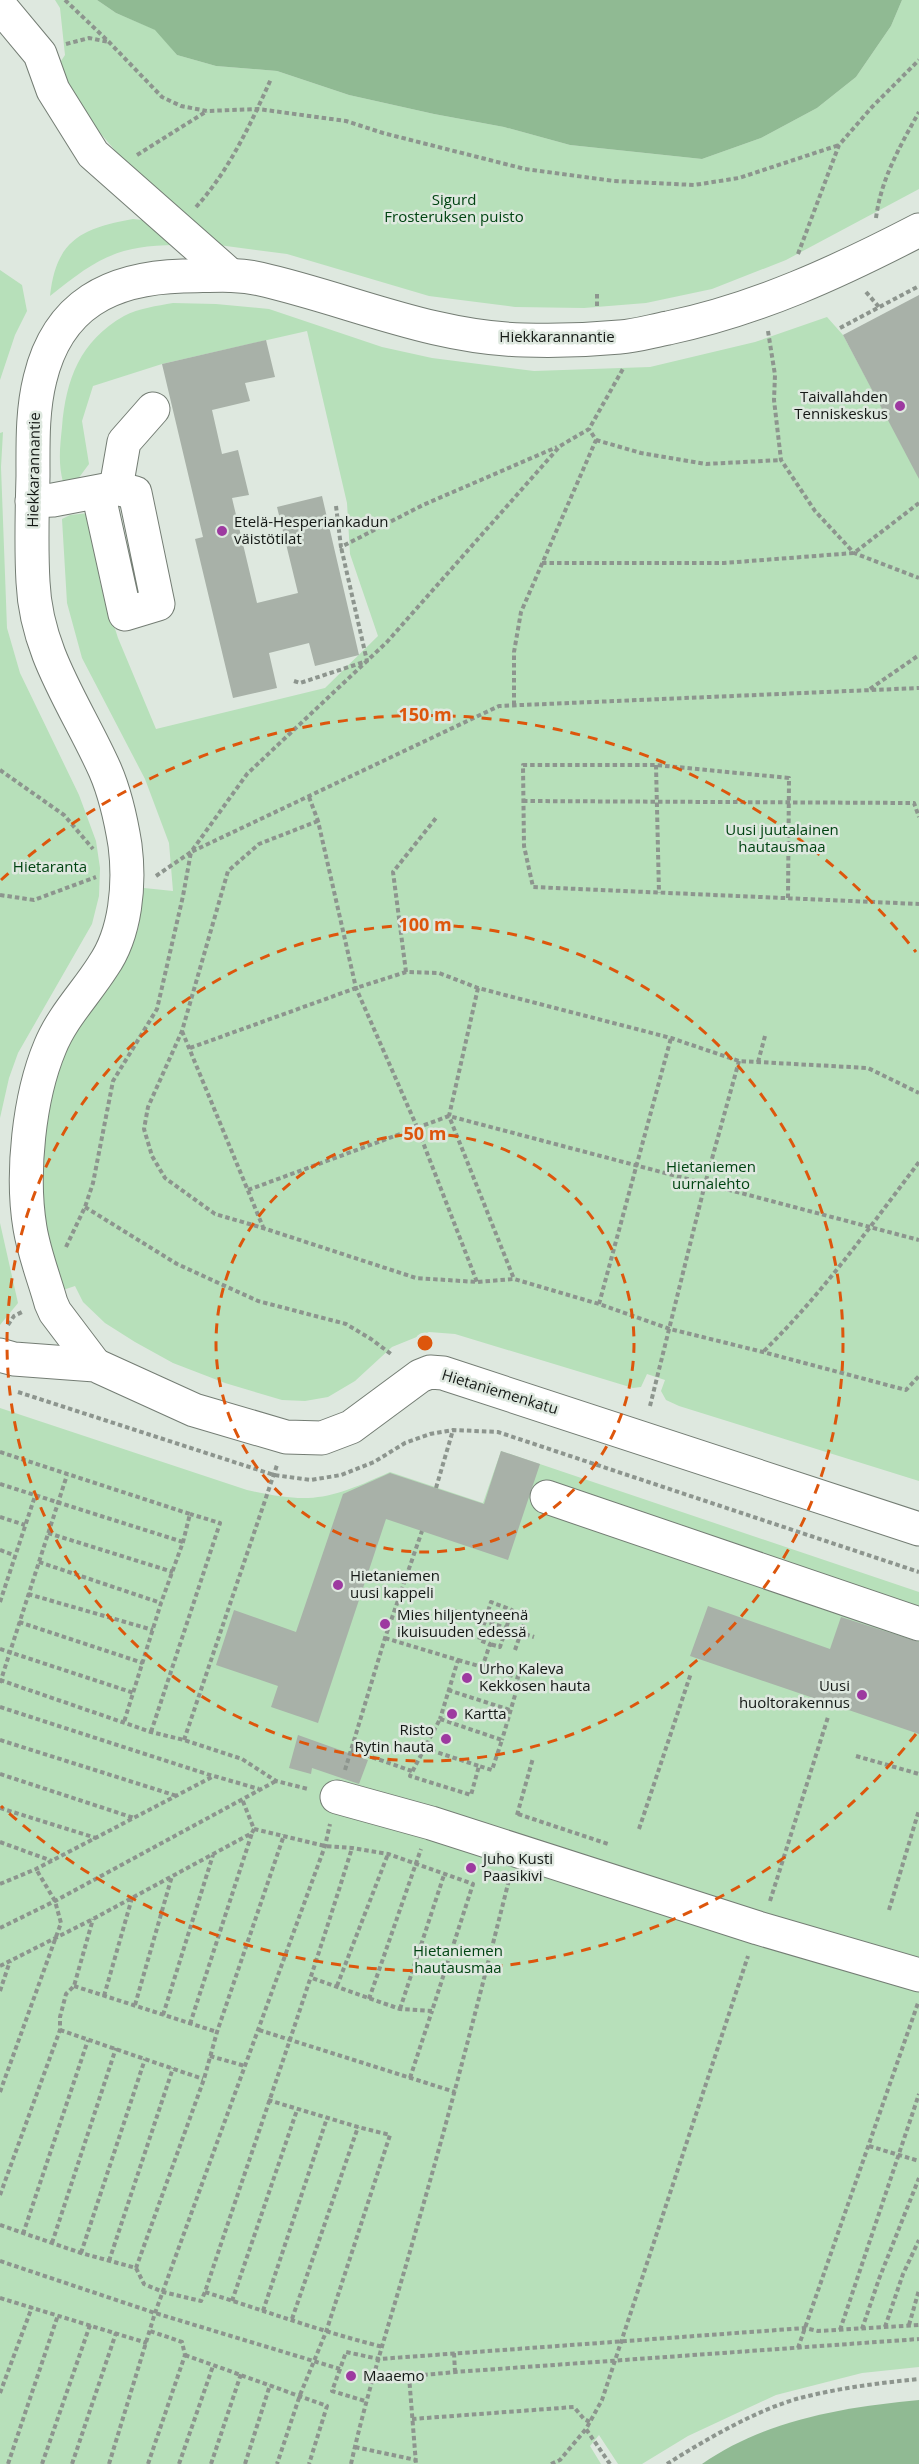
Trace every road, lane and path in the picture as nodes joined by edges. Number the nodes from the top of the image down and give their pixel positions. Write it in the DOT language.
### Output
graph roads {
  1 [pos="65,0"];
  2 [pos="0,6"];
  3 [pos="109,42"];
  4 [pos="40,54"];
  5 [pos="919,60"];
  6 [pos="271,79"];
  7 [pos="258,109"];
  8 [pos="207,111"];
  9 [pos="919,112"];
  10 [pos="839,145"];
  11 [pos="111,171"];
  12 [pos="875,219"];
  13 [pos="178,229"];
  14 [pos="919,230"];
  15 [pos="794,264"];
  16 [pos="230,275"];
  17 [pos="919,286"];
  18 [pos="867,292"];
  19 [pos="597,294"];
  20 [pos="879,307"];
  21 [pos="598,314"];
  22 [pos="840,328"];
  23 [pos="768,331"];
  24 [pos="627,362"];
  25 [pos="153,409"];
  26 [pos="590,429"];
  27 [pos="596,440"];
  28 [pos="560,446"];
  29 [pos="781,460"];
  30 [pos="32,501"];
  31 [pos="919,503"];
  32 [pos="336,506"];
  33 [pos="341,547"];
  34 [pos="854,553"];
  35 [pos="543,563"];
  36 [pos="919,578"];
  37 [pos="919,656"];
  38 [pos="367,661"];
  39 [pos="294,681"];
  40 [pos="919,688"];
  41 [pos="869,690"];
  42 [pos="514,705"];
  43 [pos="656,765"];
  44 [pos="0,770"];
  45 [pos="309,797"];
  46 [pos="523,801"];
  47 [pos="657,801"];
  48 [pos="789,802"];
  49 [pos="919,817"];
  50 [pos="436,818"];
  51 [pos="318,821"];
  52 [pos="191,852"];
  53 [pos="95,857"];
  54 [pos="96,867"];
  55 [pos="125,877"];
  56 [pos="659,893"];
  57 [pos="0,895"];
  58 [pos="788,898"];
  59 [pos="919,904"];
  60 [pos="406,972"];
  61 [pos="356,988"];
  62 [pos="478,988"];
  63 [pos="182,1031"];
  64 [pos="765,1036"];
  65 [pos="671,1038"];
  66 [pos="190,1048"];
  67 [pos="739,1061"];
  68 [pos="758,1062"];
  69 [pos="919,1093"];
  70 [pos="449,1116"];
  71 [pos="417,1126"];
  72 [pos="919,1162"];
  73 [pos="636,1166"];
  74 [pos="705,1184"];
  75 [pos="248,1190"];
  76 [pos="85,1207"];
  77 [pos="869,1227"];
  78 [pos="263,1228"];
  79 [pos="919,1240"];
  80 [pos="63,1254"];
  81 [pos="514,1279"];
  82 [pos="477,1282"];
  83 [pos="599,1304"];
  84 [pos="27,1310"];
  85 [pos="670,1329"];
  86 [pos="2,1343"];
  87 [pos="763,1352"];
  88 [pos="391,1354"];
  89 [pos="95,1365"];
  90 [pos="919,1376"];
  91 [pos="650,1406"];
  92 [pos="453,1430"];
  93 [pos="286,1437"];
  94 [pos="0,1452"];
  95 [pos="562,1454"];
  96 [pos="67,1475"];
  97 [pos="0,1484"];
  98 [pos="436,1488"];
  99 [pos="35,1496"];
  100 [pos="548,1497"];
  101 [pos="57,1503"];
  102 [pos="190,1514"];
  103 [pos="0,1517"];
  104 [pos="25,1525"];
  105 [pos="919,1529"];
  106 [pos="422,1531"];
  107 [pos="48,1533"];
  108 [pos="183,1542"];
  109 [pos="0,1550"];
  110 [pos="14,1555"];
  111 [pos="39,1562"];
  112 [pos="173,1572"];
  113 [pos="919,1572"];
  114 [pos="2,1584"];
  115 [pos="28,1594"];
  116 [pos="0,1602"];
  117 [pos="161,1603"];
  118 [pos="454,1611"];
  119 [pos="527,1615"];
  120 [pos="19,1622"];
  121 [pos="485,1622"];
  122 [pos="919,1624"];
  123 [pos="506,1629"];
  124 [pos="153,1630"];
  125 [pos="521,1633"];
  126 [pos="534,1637"];
  127 [pos="385,1638"];
  128 [pos="490,1644"];
  129 [pos="0,1649"];
  130 [pos="515,1650"];
  131 [pos="8,1653"];
  132 [pos="458,1660"];
  133 [pos="143,1663"];
  134 [pos="482,1668"];
  135 [pos="691,1672"];
  136 [pos="0,1681"];
  137 [pos="448,1690"];
  138 [pos="134,1693"];
  139 [pos="0,1707"];
  140 [pos="510,1710"];
  141 [pos="828,1717"];
  142 [pos="440,1719"];
  143 [pos="124,1722"];
  144 [pos="151,1732"];
  145 [pos="355,1735"];
  146 [pos="0,1740"];
  147 [pos="184,1740"];
  148 [pos="502,1740"];
  149 [pos="424,1748"];
  150 [pos="351,1750"];
  151 [pos="856,1755"];
  152 [pos="533,1758"];
  153 [pos="480,1766"];
  154 [pos="412,1771"];
  155 [pos="0,1774"];
  156 [pos="919,1774"];
  157 [pos="214,1776"];
  158 [pos="276,1781"];
  159 [pos="259,1789"];
  160 [pos="177,1796"];
  161 [pos="337,1797"];
  162 [pos="242,1799"];
  163 [pos="0,1808"];
  164 [pos="919,1810"];
  165 [pos="518,1814"];
  166 [pos="134,1819"];
  167 [pos="431,1823"];
  168 [pos="639,1829"];
  169 [pos="253,1831"];
  170 [pos="284,1835"];
  171 [pos="96,1838"];
  172 [pos="0,1842"];
  173 [pos="608,1844"];
  174 [pos="325,1846"];
  175 [pos="352,1848"];
  176 [pos="512,1849"];
  177 [pos="213,1854"];
  178 [pos="388,1854"];
  179 [pos="52,1861"];
  180 [pos="415,1864"];
  181 [pos="36,1869"];
  182 [pos="444,1875"];
  183 [pos="172,1876"];
  184 [pos="0,1884"];
  185 [pos="133,1897"];
  186 [pos="55,1901"];
  187 [pos="889,1910"];
  188 [pos="764,1915"];
  189 [pos="93,1919"];
  190 [pos="0,1928"];
  191 [pos="55,1937"];
  192 [pos="10,1961"];
  193 [pos="0,1966"];
  194 [pos="919,1976"];
  195 [pos="312,1978"];
  196 [pos="74,1986"];
  197 [pos="337,1986"];
  198 [pos="0,1991"];
  199 [pos="104,1995"];
  200 [pos="369,1999"];
  201 [pos="919,2001"];
  202 [pos="135,2005"];
  203 [pos="400,2008"];
  204 [pos="432,2011"];
  205 [pos="163,2014"];
  206 [pos="190,2024"];
  207 [pos="60,2030"];
  208 [pos="259,2030"];
  209 [pos="217,2032"];
  210 [pos="88,2040"];
  211 [pos="288,2040"];
  212 [pos="116,2048"];
  213 [pos="210,2056"];
  214 [pos="145,2059"];
  215 [pos="245,2066"];
  216 [pos="173,2068"];
  217 [pos="410,2078"];
  218 [pos="204,2079"];
  219 [pos="0,2092"];
  220 [pos="455,2092"];
  221 [pos="919,2094"];
  222 [pos="268,2100"];
  223 [pos="297,2110"];
  224 [pos="327,2118"];
  225 [pos="358,2127"];
  226 [pos="869,2146"];
  227 [pos="898,2155"];
  228 [pos="919,2161"];
  229 [pos="919,2178"];
  230 [pos="0,2195"];
  231 [pos="0,2225"];
  232 [pos="23,2234"];
  233 [pos="919,2240"];
  234 [pos="52,2242"];
  235 [pos="81,2253"];
  236 [pos="0,2261"];
  237 [pos="109,2261"];
  238 [pos="136,2268"];
  239 [pos="919,2290"];
  240 [pos="163,2292"];
  241 [pos="205,2292"];
  242 [pos="1,2298"];
  243 [pos="232,2301"];
  244 [pos="0,2304"];
  245 [pos="32,2307"];
  246 [pos="263,2311"];
  247 [pos="156,2313"];
  248 [pos="58,2315"];
  249 [pos="292,2319"];
  250 [pos="90,2325"];
  251 [pos="909,2325"];
  252 [pos="919,2325"];
  253 [pos="885,2327"];
  254 [pos="805,2328"];
  255 [pos="862,2329"];
  256 [pos="840,2330"];
  257 [pos="150,2331"];
  258 [pos="326,2332"];
  259 [pos="116,2333"];
  260 [pos="919,2339"];
  261 [pos="621,2341"];
  262 [pos="147,2343"];
  263 [pos="383,2347"];
  264 [pos="798,2348"];
  265 [pos="454,2353"];
  266 [pos="185,2355"];
  267 [pos="380,2359"];
  268 [pos="614,2361"];
  269 [pos="312,2362"];
  270 [pos="213,2366"];
  271 [pos="340,2369"];
  272 [pos="455,2372"];
  273 [pos="241,2374"];
  274 [pos="409,2376"];
  275 [pos="919,2379"];
  276 [pos="371,2380"];
  277 [pos="270,2385"];
  278 [pos="0,2393"];
  279 [pos="300,2395"];
  280 [pos="365,2401"];
  281 [pos="412,2419"];
  282 [pos="590,2422"];
  283 [pos="586,2429"];
  284 [pos="355,2447"];
  285 [pos="416,2462"];
  286 [pos="8,2464"];
  287 [pos="42,2464"];
  288 [pos="72,2464"];
  289 [pos="109,2464"];
  290 [pos="148,2464"];
  291 [pos="179,2464"];
  292 [pos="211,2464"];
  293 [pos="245,2464"];
  294 [pos="277,2464"];
  295 [pos="309,2464"];
  296 [pos="351,2464"];
  297 [pos="551,2464"];
  298 [pos="610,2464"];
  299 [pos="667,2464"];
  1 -- 3 [label="path"];
  2 -- 4 [label="street"];
  3 -- 4 [label="path"];
  3 -- 8 [label="path"];
  4 -- 11 [label="street"];
  5 -- 10 [label="path"];
  6 -- 7 [label="path"];
  7 -- 8 [label="path"];
  7 -- 10 [label="path"];
  7 -- 13 [label="path"];
  8 -- 11 [label="path"];
  9 -- 12 [label="path"];
  10 -- 15 [label="path"];
  11 -- 13 [label="street"];
  13 -- 16 [label="street"];
  14 -- 16 [label="street, Hiekkarannantie"];
  16 -- 30 [label="street, Hiekkarannantie"];
  17 -- 20 [label="path"];
  18 -- 20 [label="path"];
  19 -- 21 [label="path"];
  20 -- 22 [label="path"];
  23 -- 29 [label="path"];
  24 -- 26 [label="path"];
  25 -- 30 [label="street"];
  26 -- 27 [label="path"];
  26 -- 28 [label="path"];
  27 -- 29 [label="path"];
  27 -- 35 [label="path"];
  28 -- 33 [label="path"];
  28 -- 38 [label="path"];
  29 -- 34 [label="path"];
  30 -- 55 [label="street, Hiekkarannantie"];
  31 -- 34 [label="path"];
  32 -- 33 [label="path"];
  33 -- 38 [label="path"];
  34 -- 35 [label="path"];
  34 -- 36 [label="path"];
  35 -- 42 [label="path"];
  37 -- 41 [label="path"];
  38 -- 39 [label="path"];
  38 -- 52 [label="path"];
  40 -- 41 [label="path"];
  41 -- 42 [label="path"];
  42 -- 45 [label="path"];
  43 -- 46 [label="path"];
  43 -- 47 [label="path"];
  43 -- 48 [label="path"];
  44 -- 53 [label="path"];
  45 -- 51 [label="path"];
  45 -- 52 [label="path"];
  46 -- 47 [label="path"];
  46 -- 56 [label="path"];
  47 -- 48 [label="path"];
  47 -- 56 [label="path"];
  48 -- 49 [label="path"];
  48 -- 58 [label="path"];
  50 -- 60 [label="path"];
  51 -- 61 [label="path"];
  51 -- 63 [label="path"];
  52 -- 55 [label="path"];
  52 -- 76 [label="path"];
  54 -- 55 [label="path"];
  55 -- 57 [label="path"];
  55 -- 89 [label="street, Hiekkarannantie"];
  56 -- 58 [label="path"];
  58 -- 59 [label="path"];
  60 -- 61 [label="path"];
  60 -- 62 [label="path"];
  61 -- 66 [label="path"];
  61 -- 71 [label="path"];
  62 -- 65 [label="path"];
  62 -- 70 [label="path"];
  63 -- 66 [label="path"];
  63 -- 78 [label="path"];
  64 -- 68 [label="path"];
  65 -- 67 [label="path"];
  65 -- 73 [label="path"];
  66 -- 75 [label="path"];
  67 -- 68 [label="path"];
  67 -- 74 [label="path"];
  68 -- 69 [label="path"];
  70 -- 71 [label="path"];
  70 -- 73 [label="path"];
  70 -- 81 [label="path"];
  71 -- 75 [label="path"];
  71 -- 82 [label="path"];
  72 -- 77 [label="path"];
  73 -- 74 [label="path"];
  73 -- 83 [label="path"];
  74 -- 77 [label="path"];
  74 -- 85 [label="path"];
  75 -- 78 [label="path"];
  76 -- 80 [label="path"];
  76 -- 88 [label="path"];
  77 -- 79 [label="path"];
  77 -- 87 [label="path"];
  78 -- 82 [label="path"];
  81 -- 82 [label="path"];
  81 -- 83 [label="path"];
  83 -- 85 [label="path"];
  84 -- 86 [label="path"];
  85 -- 87 [label="path"];
  85 -- 91 [label="path"];
  86 -- 89 [label="street"];
  87 -- 90 [label="path"];
  89 -- 93 [label="street, Hietaniemenkatu"];
  92 -- 98 [label="path"];
  93 -- 105 [label="street, Hietaniemenkatu"];
  93 -- 147 [label="path"];
  94 -- 96 [label="path"];
  95 -- 113 [label="path"];
  96 -- 101 [label="path"];
  96 -- 102 [label="path"];
  97 -- 99 [label="path"];
  99 -- 101 [label="path"];
  99 -- 104 [label="path"];
  100 -- 122 [label="street"];
  101 -- 107 [label="path"];
  101 -- 108 [label="path"];
  102 -- 108 [label="path"];
  102 -- 144 [label="path"];
  103 -- 104 [label="path"];
  104 -- 110 [label="path"];
  106 -- 127 [label="path"];
  107 -- 111 [label="path"];
  107 -- 112 [label="path"];
  108 -- 112 [label="path"];
  109 -- 110 [label="path"];
  110 -- 114 [label="path"];
  111 -- 115 [label="path"];
  111 -- 117 [label="path"];
  112 -- 117 [label="path"];
  114 -- 116 [label="path"];
  115 -- 120 [label="path"];
  115 -- 124 [label="path"];
  117 -- 124 [label="path"];
  118 -- 121 [label="path"];
  119 -- 125 [label="path"];
  120 -- 131 [label="path"];
  120 -- 133 [label="path"];
  121 -- 123 [label="path"];
  121 -- 123 [label="path"];
  121 -- 128 [label="path"];
  123 -- 125 [label="path"];
  123 -- 128 [label="path"];
  124 -- 133 [label="path"];
  125 -- 126 [label="path"];
  125 -- 130 [label="path"];
  127 -- 132 [label="path"];
  127 -- 145 [label="path"];
  128 -- 134 [label="path"];
  129 -- 131 [label="path"];
  131 -- 136 [label="path"];
  131 -- 138 [label="path"];
  132 -- 134 [label="path"];
  132 -- 137 [label="path"];
  133 -- 138 [label="path"];
  134 -- 140 [label="path"];
  135 -- 168 [label="path"];
  136 -- 143 [label="path"];
  137 -- 140 [label="path"];
  137 -- 142 [label="path"];
  138 -- 143 [label="path"];
  139 -- 157 [label="path"];
  140 -- 148 [label="path"];
  141 -- 188 [label="path"];
  142 -- 148 [label="path"];
  142 -- 149 [label="path"];
  143 -- 144 [label="path"];
  144 -- 147 [label="path"];
  146 -- 160 [label="path"];
  147 -- 158 [label="path"];
  148 -- 153 [label="path"];
  149 -- 153 [label="path"];
  149 -- 154 [label="path"];
  150 -- 154 [label="path"];
  151 -- 156 [label="path"];
  152 -- 165 [label="path"];
  153 -- 154 [label="path"];
  155 -- 166 [label="path"];
  157 -- 159 [label="path"];
  157 -- 160 [label="path"];
  158 -- 159 [label="path"];
  158 -- 161 [label="path"];
  159 -- 162 [label="path"];
  160 -- 166 [label="path"];
  161 -- 167 [label="street"];
  161 -- 174 [label="path"];
  162 -- 169 [label="path"];
  162 -- 186 [label="path"];
  163 -- 171 [label="path"];
  164 -- 187 [label="path"];
  165 -- 173 [label="path"];
  165 -- 176 [label="path"];
  166 -- 171 [label="path"];
  167 -- 176 [label="street"];
  167 -- 180 [label="path"];
  169 -- 170 [label="path"];
  169 -- 177 [label="path"];
  169 -- 206 [label="path"];
  170 -- 174 [label="path"];
  170 -- 209 [label="path"];
  171 -- 179 [label="path"];
  172 -- 179 [label="path"];
  174 -- 175 [label="path"];
  174 -- 208 [label="path"];
  175 -- 178 [label="path"];
  175 -- 195 [label="path"];
  176 -- 188 [label="street"];
  176 -- 220 [label="path"];
  177 -- 183 [label="path"];
  177 -- 205 [label="path"];
  178 -- 180 [label="path"];
  178 -- 197 [label="path"];
  179 -- 181 [label="path"];
  180 -- 182 [label="path"];
  180 -- 200 [label="path"];
  181 -- 184 [label="path"];
  181 -- 186 [label="path"];
  182 -- 203 [label="path"];
  182 -- 204 [label="path"];
  183 -- 185 [label="path"];
  183 -- 202 [label="path"];
  185 -- 189 [label="path"];
  185 -- 199 [label="path"];
  186 -- 190 [label="path"];
  186 -- 191 [label="path"];
  188 -- 194 [label="street"];
  188 -- 261 [label="path"];
  189 -- 191 [label="path"];
  189 -- 196 [label="path"];
  191 -- 192 [label="path"];
  191 -- 219 [label="path"];
  192 -- 193 [label="path"];
  192 -- 198 [label="path"];
  195 -- 197 [label="path"];
  195 -- 211 [label="path"];
  196 -- 199 [label="path"];
  196 -- 207 [label="path"];
  197 -- 200 [label="path"];
  199 -- 202 [label="path"];
  200 -- 203 [label="path"];
  201 -- 226 [label="path"];
  202 -- 205 [label="path"];
  203 -- 204 [label="path"];
  204 -- 217 [label="path"];
  205 -- 206 [label="path"];
  206 -- 209 [label="path"];
  207 -- 210 [label="path"];
  207 -- 230 [label="path"];
  208 -- 211 [label="path"];
  208 -- 215 [label="path"];
  209 -- 213 [label="path"];
  210 -- 212 [label="path"];
  210 -- 232 [label="path"];
  211 -- 217 [label="path"];
  211 -- 222 [label="path"];
  212 -- 214 [label="path"];
  212 -- 234 [label="path"];
  213 -- 215 [label="path"];
  213 -- 218 [label="path"];
  214 -- 216 [label="path"];
  214 -- 235 [label="path"];
  215 -- 240 [label="path"];
  216 -- 218 [label="path"];
  216 -- 237 [label="path"];
  217 -- 220 [label="path"];
  218 -- 238 [label="path"];
  220 -- 263 [label="path"];
  221 -- 227 [label="path"];
  222 -- 223 [label="path"];
  222 -- 241 [label="path"];
  223 -- 224 [label="path"];
  223 -- 243 [label="path"];
  224 -- 225 [label="path"];
  224 -- 246 [label="path"];
  225 -- 249 [label="path"];
  225 -- 258 [label="path"];
  226 -- 227 [label="path"];
  226 -- 254 [label="path"];
  227 -- 228 [label="path"];
  227 -- 256 [label="path"];
  229 -- 255 [label="path"];
  231 -- 232 [label="path"];
  232 -- 234 [label="path"];
  233 -- 253 [label="path"];
  234 -- 235 [label="path"];
  235 -- 237 [label="path"];
  236 -- 247 [label="path"];
  237 -- 238 [label="path"];
  238 -- 240 [label="path"];
  239 -- 251 [label="path"];
  240 -- 241 [label="path"];
  240 -- 247 [label="path"];
  241 -- 243 [label="path"];
  242 -- 244 [label="path"];
  242 -- 245 [label="path"];
  243 -- 246 [label="path"];
  245 -- 248 [label="path"];
  245 -- 278 [label="path"];
  246 -- 249 [label="path"];
  247 -- 257 [label="path"];
  247 -- 269 [label="path"];
  248 -- 250 [label="path"];
  248 -- 286 [label="path"];
  249 -- 258 [label="path"];
  250 -- 259 [label="path"];
  250 -- 287 [label="path"];
  251 -- 252 [label="path"];
  251 -- 253 [label="path"];
  253 -- 255 [label="path"];
  254 -- 256 [label="path"];
  254 -- 261 [label="path"];
  254 -- 264 [label="path"];
  255 -- 256 [label="path"];
  257 -- 262 [label="path"];
  257 -- 266 [label="path"];
  258 -- 263 [label="path"];
  258 -- 269 [label="path"];
  259 -- 262 [label="path"];
  259 -- 288 [label="path"];
  260 -- 264 [label="path"];
  261 -- 265 [label="path"];
  261 -- 268 [label="path"];
  262 -- 289 [label="path"];
  263 -- 267 [label="path"];
  264 -- 268 [label="path"];
  265 -- 267 [label="path"];
  265 -- 272 [label="path"];
  266 -- 270 [label="path"];
  266 -- 290 [label="path"];
  267 -- 271 [label="path"];
  267 -- 276 [label="path"];
  268 -- 272 [label="path"];
  268 -- 282 [label="path"];
  269 -- 271 [label="path"];
  269 -- 279 [label="path"];
  270 -- 273 [label="path"];
  270 -- 291 [label="path"];
  271 -- 280 [label="path"];
  272 -- 274 [label="path"];
  273 -- 277 [label="path"];
  273 -- 292 [label="path"];
  274 -- 276 [label="path"];
  274 -- 281 [label="path"];
  275 -- 299 [label="path"];
  276 -- 280 [label="path"];
  277 -- 279 [label="path"];
  277 -- 293 [label="path"];
  279 -- 294 [label="path"];
  279 -- 295 [label="path"];
  280 -- 284 [label="path"];
  281 -- 282 [label="path"];
  281 -- 285 [label="path"];
  282 -- 283 [label="path"];
  283 -- 297 [label="path"];
  283 -- 298 [label="path"];
  284 -- 285 [label="path"];
  284 -- 296 [label="path"];
}
